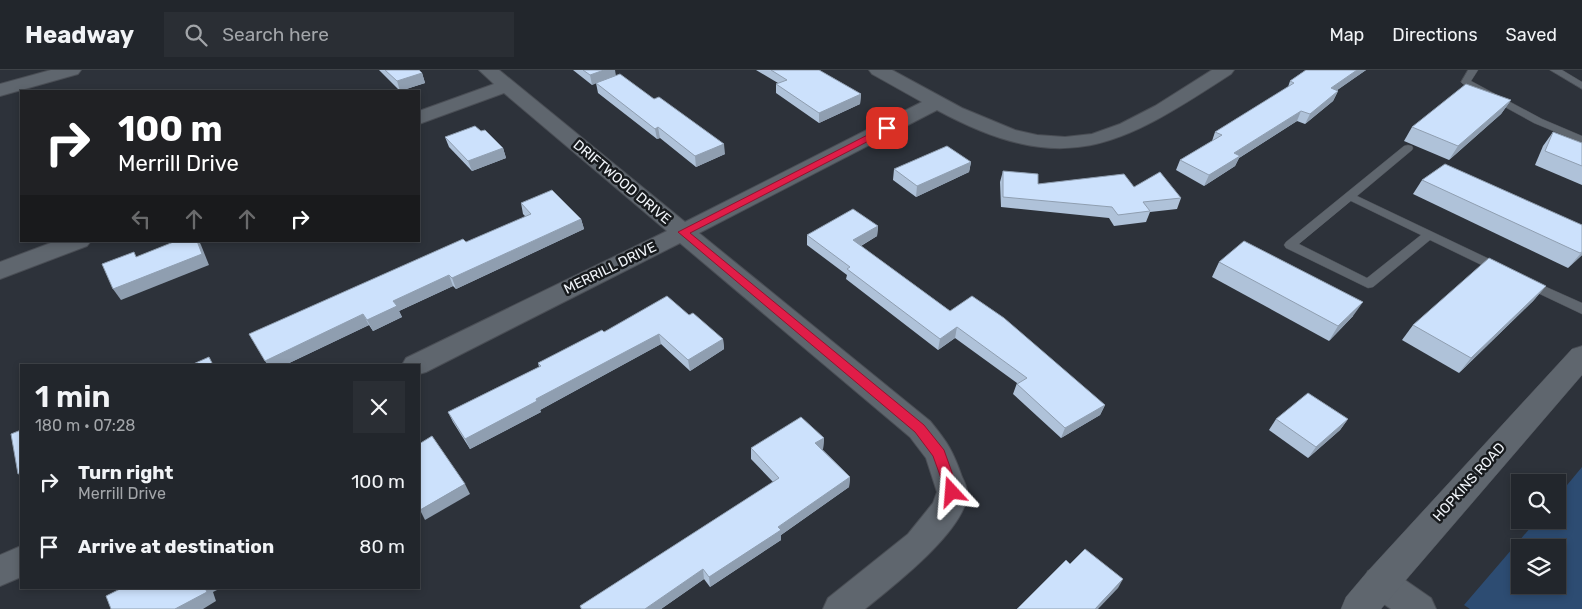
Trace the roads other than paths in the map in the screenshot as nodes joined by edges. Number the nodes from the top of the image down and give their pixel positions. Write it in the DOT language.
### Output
graph roads {
  1 [pos="72,70"];
  2 [pos="488,70"];
  3 [pos="878,70"];
  4 [pos="1225,70"];
  5 [pos="1473,70"];
  6 [pos="1555,70"];
  7 [pos="507,86"];
  8 [pos="1582,86"];
  9 [pos="0,90"];
  10 [pos="938,102"];
  11 [pos="420,118"];
  12 [pos="1582,140"];
  13 [pos="1408,148"];
  14 [pos="1349,196"];
  15 [pos="683,232"];
  16 [pos="1429,234"];
  17 [pos="76,242"];
  18 [pos="0,271"];
  19 [pos="1582,309"];
  20 [pos="1582,356"];
  21 [pos="418,364"];
  22 [pos="20,561"];
  23 [pos="0,571"];
  24 [pos="1380,582"];
  25 [pos="840,609"];
  26 [pos="1359,609"];
  27 [pos="1419,609"];
  1 -- 9 [label="street"];
  2 -- 7 [label="street, DRIFTWOOD DRIVE"];
  3 -- 10 [label="street"];
  4 -- 10 [label="street"];
  5 -- 12 [label="lane"];
  6 -- 8 [label="lane"];
  7 -- 11 [label="street"];
  7 -- 15 [label="street, DRIFTWOOD DRIVE"];
  10 -- 15 [label="street, MERRILL DRIVE"];
  13 -- 14 [label="lane"];
  14 -- 16 [label="lane"];
  14 -- 16 [label="lane"];
  15 -- 21 [label="street, MERRILL DRIVE"];
  15 -- 25 [label="street, DRIFTWOOD DRIVE"];
  16 -- 19 [label="lane"];
  17 -- 18 [label="street"];
  20 -- 24 [label="street, HOPKINS ROAD"];
  22 -- 23 [label="street"];
  24 -- 26 [label="street, HOPKINS ROAD"];
  24 -- 27 [label="street"];
}
